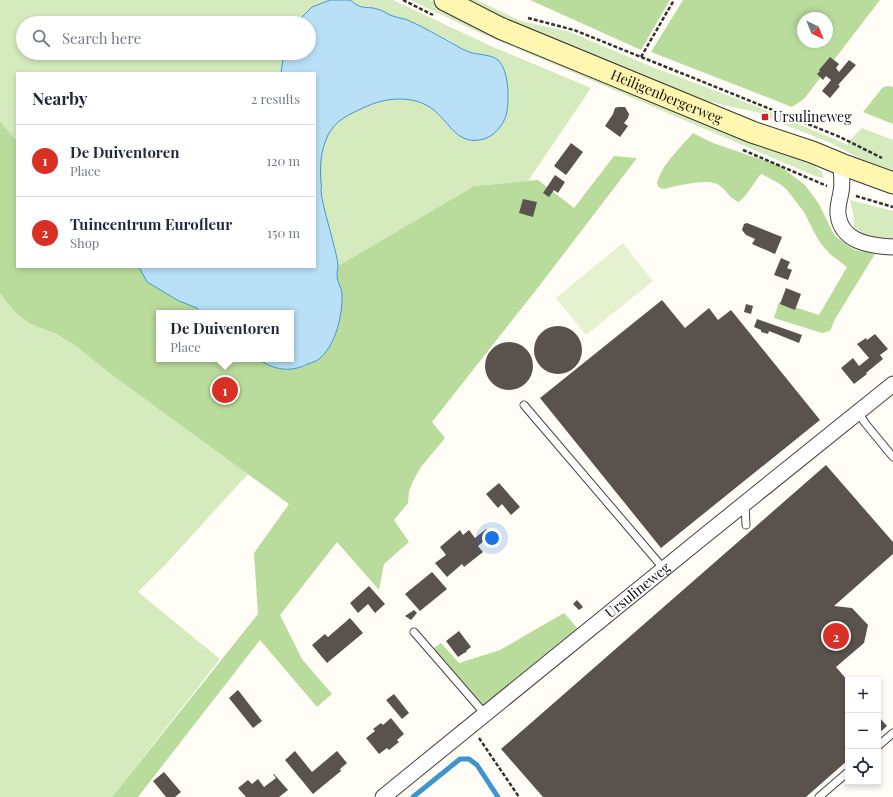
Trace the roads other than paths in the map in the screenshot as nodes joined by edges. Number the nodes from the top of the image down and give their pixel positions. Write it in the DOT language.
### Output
graph roads {
  1 [pos="445,0"];
  2 [pos="841,164"];
  3 [pos="893,183"];
  4 [pos="893,247"];
  5 [pos="893,384"];
  6 [pos="524,405"];
  7 [pos="858,412"];
  8 [pos="893,457"];
  9 [pos="745,504"];
  10 [pos="746,525"];
  11 [pos="664,569"];
  12 [pos="414,632"];
  13 [pos="485,714"];
  14 [pos="893,733"];
  15 [pos="881,743"];
  16 [pos="845,775"];
  17 [pos="383,797"];
  18 [pos="819,797"];
  1 -- 2 [label="main road, Heiligenbergerweg"];
  2 -- 3 [label="main road, Heiligenbergerweg"];
  2 -- 4 [label="street"];
  5 -- 7 [label="street, Ursulineweg"];
  6 -- 11 [label="lane"];
  7 -- 8 [label="lane"];
  7 -- 9 [label="street, Ursulineweg"];
  9 -- 10 [label="lane"];
  9 -- 11 [label="street, Ursulineweg"];
  11 -- 13 [label="street, Ursulineweg"];
  12 -- 13 [label="lane"];
  13 -- 17 [label="street, Ursulineweg"];
  14 -- 15 [label="lane"];
  16 -- 18 [label="lane"];
}
